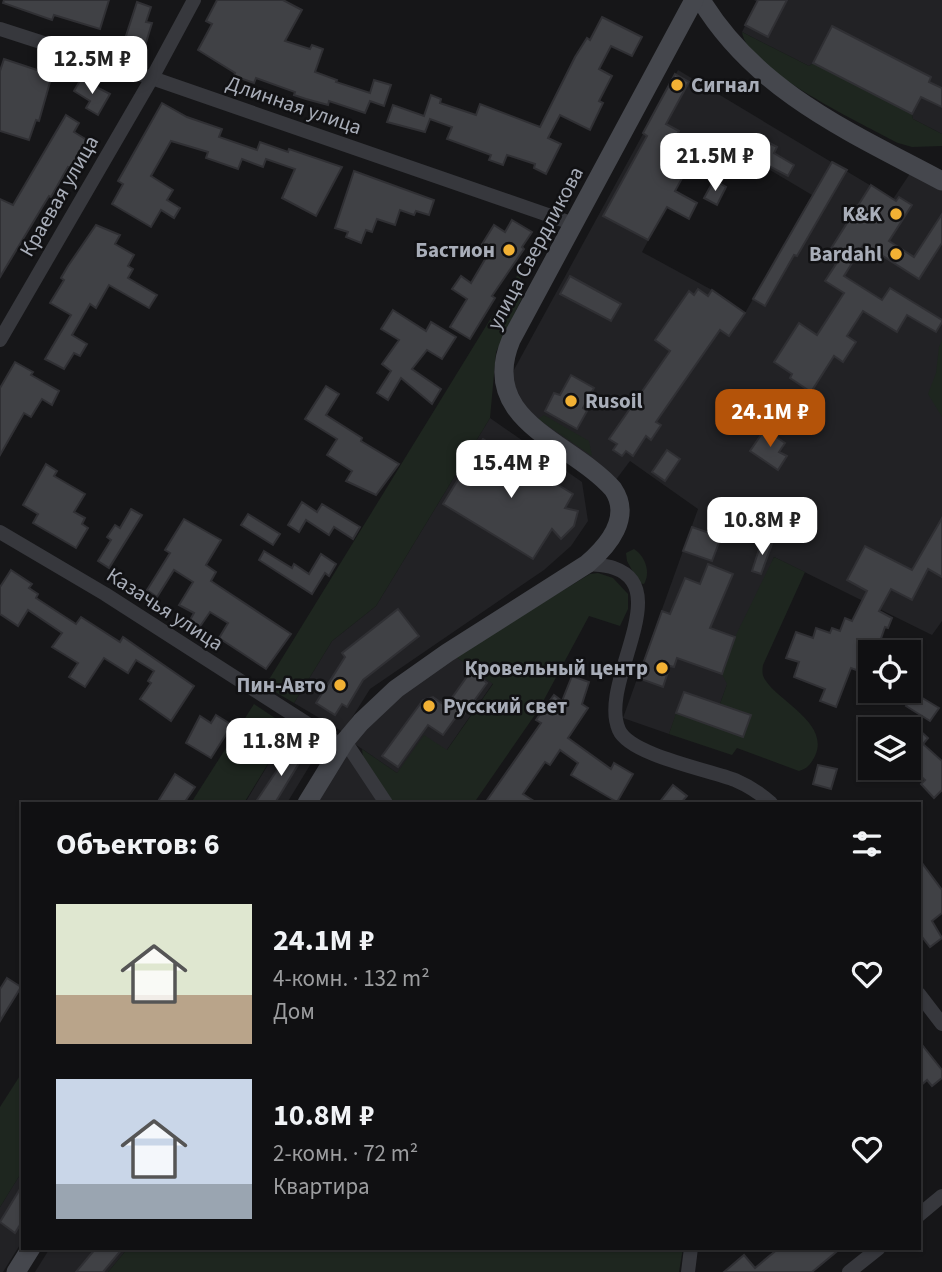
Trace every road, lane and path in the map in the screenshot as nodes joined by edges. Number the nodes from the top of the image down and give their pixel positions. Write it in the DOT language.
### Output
graph roads {
  1 [pos="194,0"];
  2 [pos="694,0"];
  3 [pos="701,0"];
  4 [pos="0,29"];
  5 [pos="152,78"];
  6 [pos="942,181"];
  7 [pos="574,224"];
  8 [pos="0,340"];
  9 [pos="0,532"];
  10 [pos="587,564"];
  11 [pos="344,744"];
  12 [pos="308,802"];
  13 [pos="385,802"];
  14 [pos="769,802"];
  15 [pos="921,997"];
  16 [pos="942,1024"];
  17 [pos="942,1196"];
  18 [pos="921,1213"];
  19 [pos="30,1250"];
  20 [pos="691,1250"];
  21 [pos="876,1250"];
  22 [pos="16,1272"];
  23 [pos="688,1272"];
  24 [pos="849,1272"];
  1 -- 5 [label="street, Краевая улица"];
  2 -- 7 [label="street, улица Свердликова"];
  3 -- 6 [label="street"];
  4 -- 5 [label="street, Длинная улица"];
  5 -- 7 [label="street, Длинная улица"];
  5 -- 8 [label="street, Краевая улица"];
  7 -- 10 [label="street, улица Свердликова"];
  9 -- 11 [label="street, Казачья улица"];
  10 -- 11 [label="street, улица Свердликова"];
  10 -- 14 [label="street"];
  11 -- 12 [label="street, улица Свердликова"];
  11 -- 13 [label="street"];
  15 -- 16 [label="street"];
  17 -- 18 [label="street"];
  19 -- 22 [label="street"];
  20 -- 23 [label="street"];
  21 -- 24 [label="street"];
}
